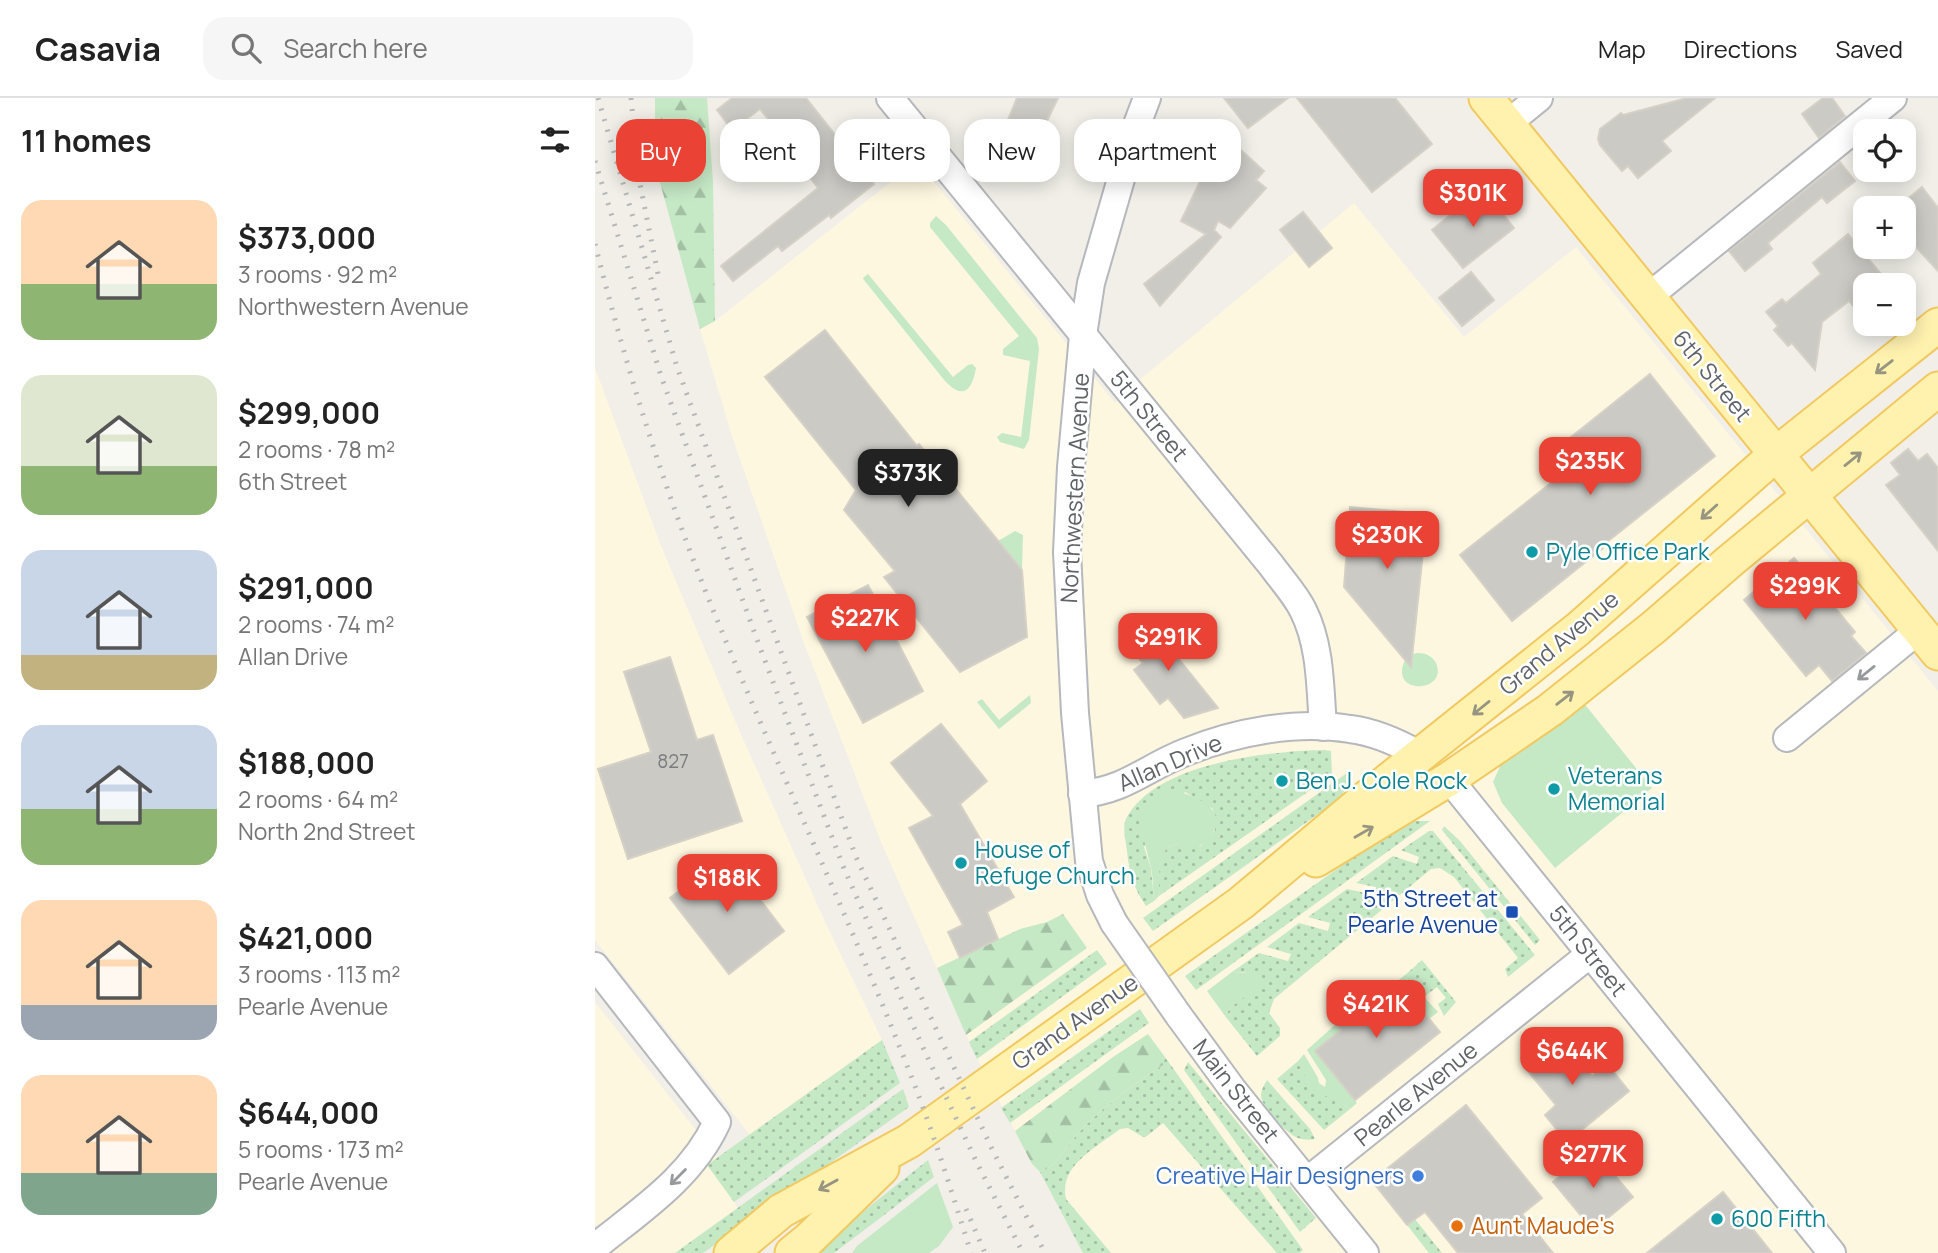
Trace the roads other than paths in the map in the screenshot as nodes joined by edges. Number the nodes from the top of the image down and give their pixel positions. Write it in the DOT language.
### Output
graph roads {
  1 [pos="890,98"];
  2 [pos="1147,98"];
  3 [pos="1486,98"];
  4 [pos="1539,98"];
  5 [pos="1893,98"];
  6 [pos="1507,124"];
  7 [pos="1648,297"];
  8 [pos="1938,325"];
  9 [pos="1083,335"];
  10 [pos="1938,389"];
  11 [pos="1776,454"];
  12 [pos="1809,495"];
  13 [pos="1929,641"];
  14 [pos="1323,727"];
  15 [pos="1787,737"];
  16 [pos="1420,755"];
  17 [pos="1449,779"];
  18 [pos="1082,794"];
  19 [pos="1241,903"];
  20 [pos="1114,923"];
  21 [pos="1590,954"];
  22 [pos="595,966"];
  23 [pos="909,1141"];
  24 [pos="1307,1181"];
  25 [pos="595,1247"];
  26 [pos="731,1253"];
  27 [pos="792,1253"];
  28 [pos="1365,1253"];
  29 [pos="1832,1253"];
  1 -- 9 [label="street, 5th Street"];
  2 -- 9 [label="street, Northwestern Avenue"];
  3 -- 6 [label="main road, 6th Street"];
  4 -- 6 [label="street"];
  5 -- 7 [label="street"];
  6 -- 7 [label="main road, 6th Street"];
  7 -- 11 [label="main road, 6th Street"];
  8 -- 11 [label="main road, Grand Avenue, one-way"];
  9 -- 14 [label="street, 5th Street"];
  9 -- 18 [label="street, Northwestern Avenue"];
  12 -- 10 [label="main road, Grand Avenue, one-way"];
  11 -- 12 [label="main road, 6th Street"];
  11 -- 16 [label="main road, Grand Avenue, one-way"];
  12 -- 13 [label="main road, 6th Street"];
  17 -- 12 [label="main road, Grand Avenue, one-way"];
  13 -- 15 [label="street, one-way"];
  14 -- 16 [label="street, Allan Drive"];
  14 -- 18 [label="street, Allan Drive"];
  16 -- 19 [label="main road, Grand Avenue"];
  19 -- 17 [label="main road, Grand Avenue, one-way"];
  17 -- 21 [label="street, 5th Street"];
  18 -- 20 [label="street, Northwestern Avenue"];
  19 -- 23 [label="main road, Grand Avenue"];
  20 -- 24 [label="street, Main Street, bridge"];
  21 -- 24 [label="street, Pearle Avenue"];
  21 -- 29 [label="street, 5th Street"];
  22 -- 25 [label="street, one-way"];
  23 -- 26 [label="main road, Grand Avenue, one-way"];
  23 -- 27 [label="main road, Grand Avenue"];
  24 -- 28 [label="street, Main Street"];
}
